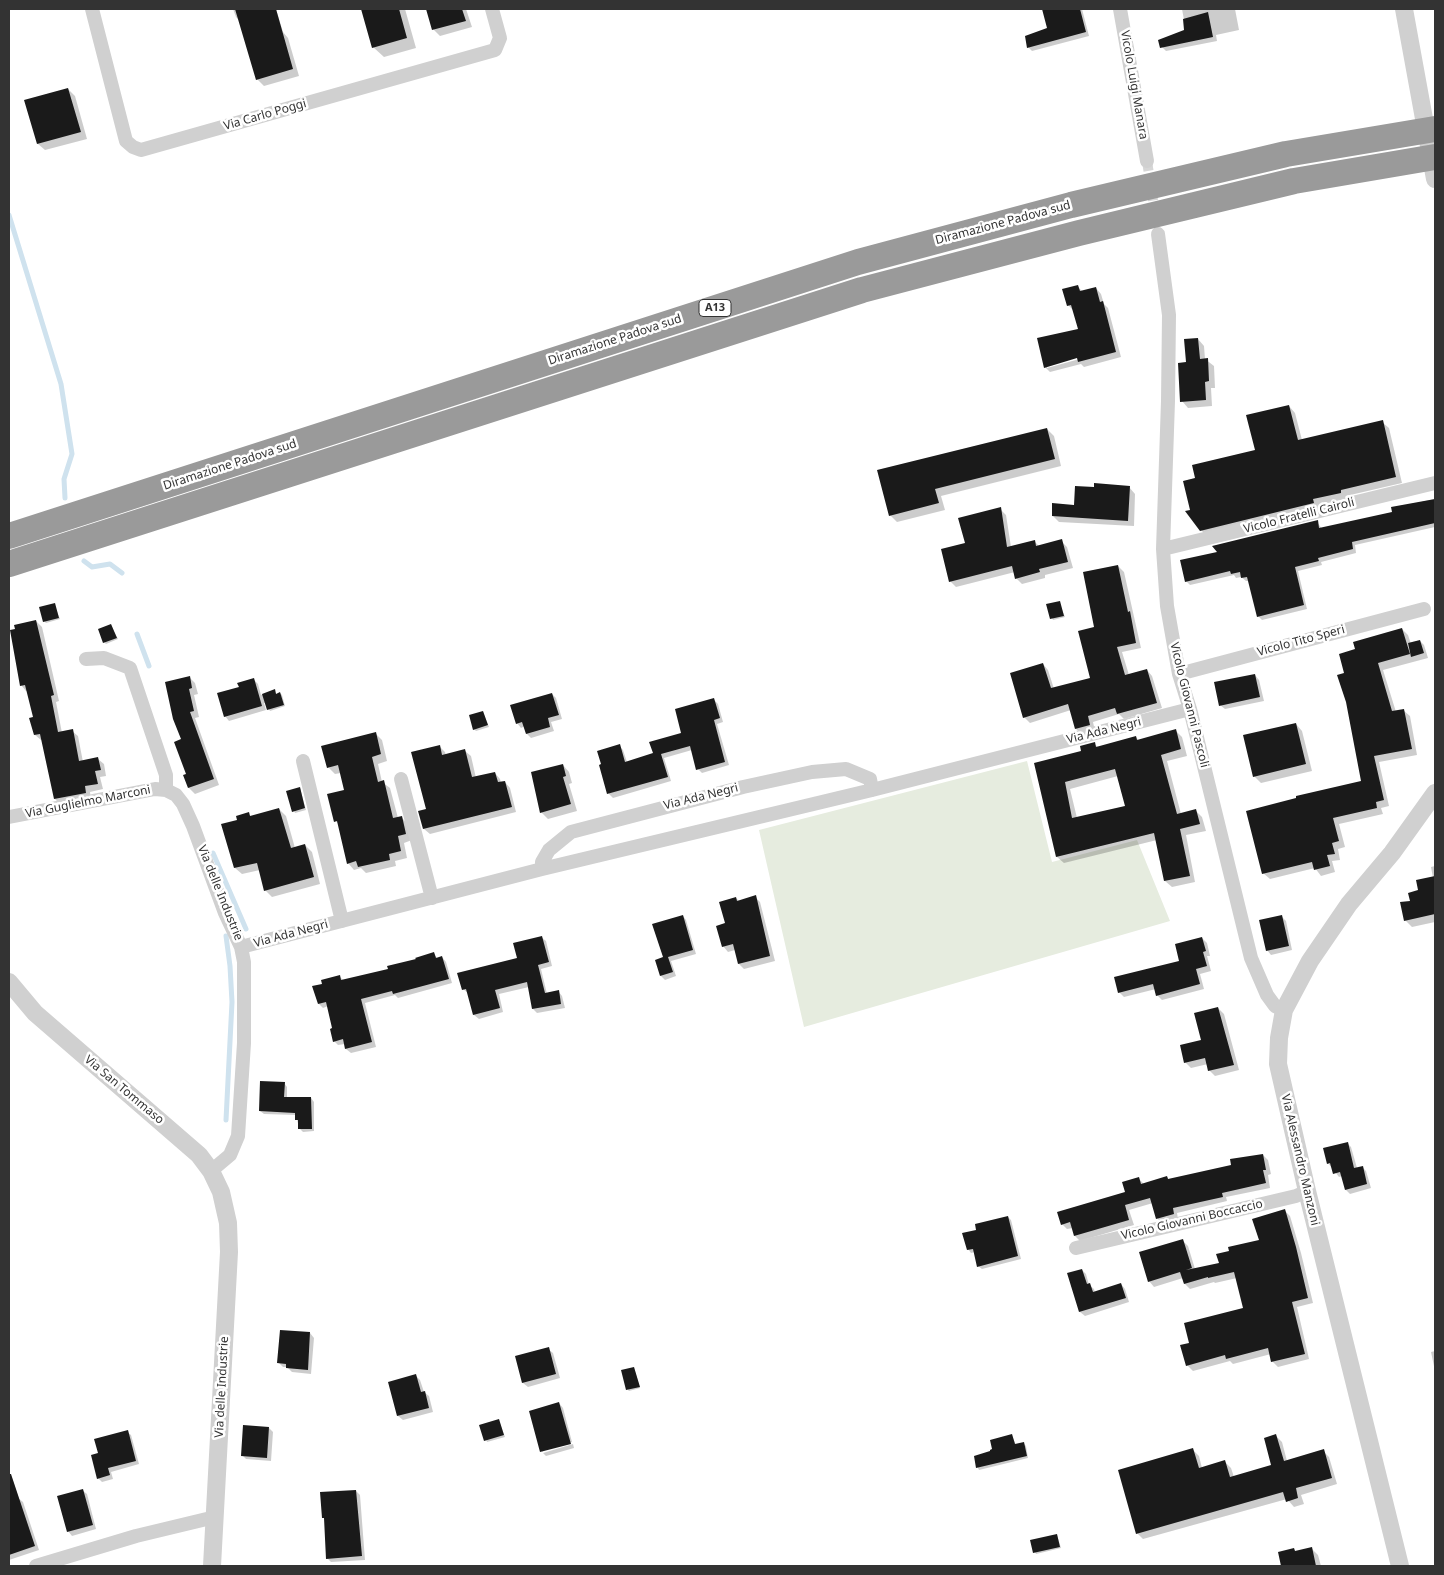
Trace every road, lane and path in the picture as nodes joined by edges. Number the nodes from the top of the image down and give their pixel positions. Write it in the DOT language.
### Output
graph roads {
  1 [pos="92,9"];
  2 [pos="492,9"];
  3 [pos="1120,9"];
  4 [pos="1404,9"];
  5 [pos="1435,129"];
  6 [pos="1435,157"];
  7 [pos="1147,161"];
  8 [pos="1435,179"];
  9 [pos="1158,234"];
  10 [pos="1435,483"];
  11 [pos="9,536"];
  12 [pos="1162,549"];
  13 [pos="9,564"];
  14 [pos="1424,609"];
  15 [pos="86,659"];
  16 [pos="1179,674"];
  17 [pos="1190,709"];
  18 [pos="304,762"];
  19 [pos="401,779"];
  20 [pos="166,790"];
  21 [pos="872,790"];
  22 [pos="1435,793"];
  23 [pos="9,817"];
  24 [pos="542,869"];
  25 [pos="432,898"];
  26 [pos="342,921"];
  27 [pos="241,947"];
  28 [pos="9,982"];
  29 [pos="1284,1010"];
  30 [pos="211,1171"];
  31 [pos="1307,1191"];
  32 [pos="225,1208"];
  33 [pos="1076,1248"];
  34 [pos="215,1517"];
  35 [pos="36,1566"];
  36 [pos="212,1566"];
  37 [pos="1400,1566"];
  1 -- 2 [label="street, Via Carlo Poggi"];
  3 -- 7 [label="street, Vicolo Luigi Manara"];
  4 -- 8 [label="street"];
  5 -- 11 [label="highway, Diramazione Padova sud / A13"];
  6 -- 13 [label="highway, A13"];
  9 -- 12 [label="street, Vicolo Giovanni Pascoli"];
  10 -- 12 [label="street, Vicolo Fratelli Cairoli"];
  12 -- 16 [label="street, Vicolo Giovanni Pascoli"];
  14 -- 16 [label="street, Vicolo Tito Speri"];
  15 -- 20 [label="street"];
  16 -- 17 [label="street, Vicolo Giovanni Pascoli"];
  17 -- 21 [label="street, Via Ada Negri"];
  17 -- 29 [label="street, Vicolo Giovanni Pascoli"];
  18 -- 26 [label="street, Via Ada Negri"];
  19 -- 25 [label="street"];
  20 -- 23 [label="street, Via Guglielmo Marconi"];
  20 -- 27 [label="street, Via delle Industrie"];
  21 -- 24 [label="street, Via Ada Negri"];
  21 -- 24 [label="street, Via Ada Negri"];
  22 -- 29 [label="street, Via Alessandro Manzoni"];
  24 -- 25 [label="street, Via Ada Negri"];
  25 -- 26 [label="street, Via Ada Negri"];
  26 -- 27 [label="street, Via Ada Negri"];
  27 -- 30 [label="street, Via delle Industrie"];
  28 -- 30 [label="street, Via San Tommaso"];
  29 -- 31 [label="street, Via Alessandro Manzoni"];
  30 -- 32 [label="street, Via San Tommaso"];
  31 -- 33 [label="street, Vicolo Giovanni Boccaccio"];
  31 -- 37 [label="street, Via Alessandro Manzoni"];
  32 -- 34 [label="street, Via delle Industrie"];
  34 -- 35 [label="street"];
  34 -- 36 [label="street, Via delle Industrie"];
}
